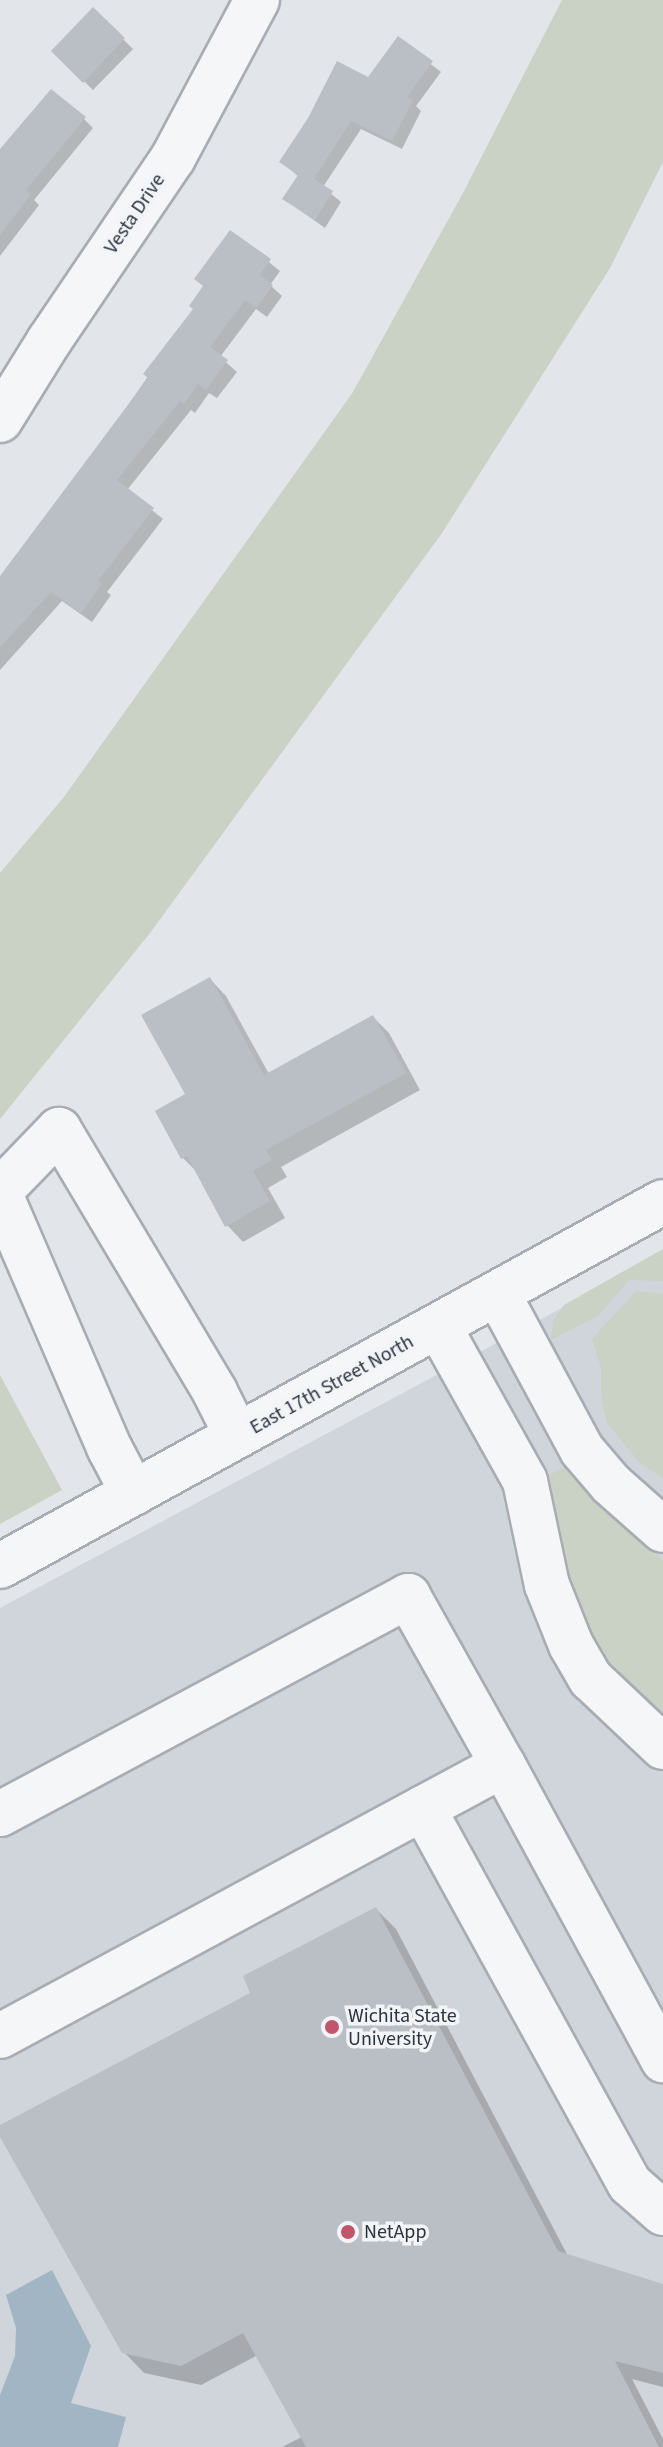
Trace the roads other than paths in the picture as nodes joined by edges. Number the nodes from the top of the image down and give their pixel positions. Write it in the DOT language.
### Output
graph roads {
  1 [pos="257,0"];
  2 [pos="0,420"];
  3 [pos="0,1193"];
  4 [pos="663,1202"];
  5 [pos="498,1294"];
  6 [pos="439,1327"];
  7 [pos="237,1436"];
  8 [pos="133,1493"];
  9 [pos="663,1530"];
  10 [pos="0,1566"];
  11 [pos="663,1747"];
  12 [pos="503,1765"];
  13 [pos="423,1808"];
  14 [pos="0,1814"];
  15 [pos="0,2036"];
  16 [pos="663,2060"];
  17 [pos="663,2213"];
  1 -- 2 [label="street, Vesta Drive"];
  3 -- 7 [label="street"];
  3 -- 8 [label="street"];
  4 -- 5 [label="street, East 17th Street North"];
  5 -- 6 [label="street, East 17th Street North"];
  5 -- 9 [label="street"];
  6 -- 7 [label="street, East 17th Street North"];
  6 -- 11 [label="street"];
  7 -- 8 [label="street, East 17th Street North"];
  8 -- 10 [label="street, East 17th Street North"];
  12 -- 13 [label="street"];
  12 -- 14 [label="street"];
  12 -- 16 [label="street"];
  13 -- 15 [label="street"];
  13 -- 17 [label="street"];
}
